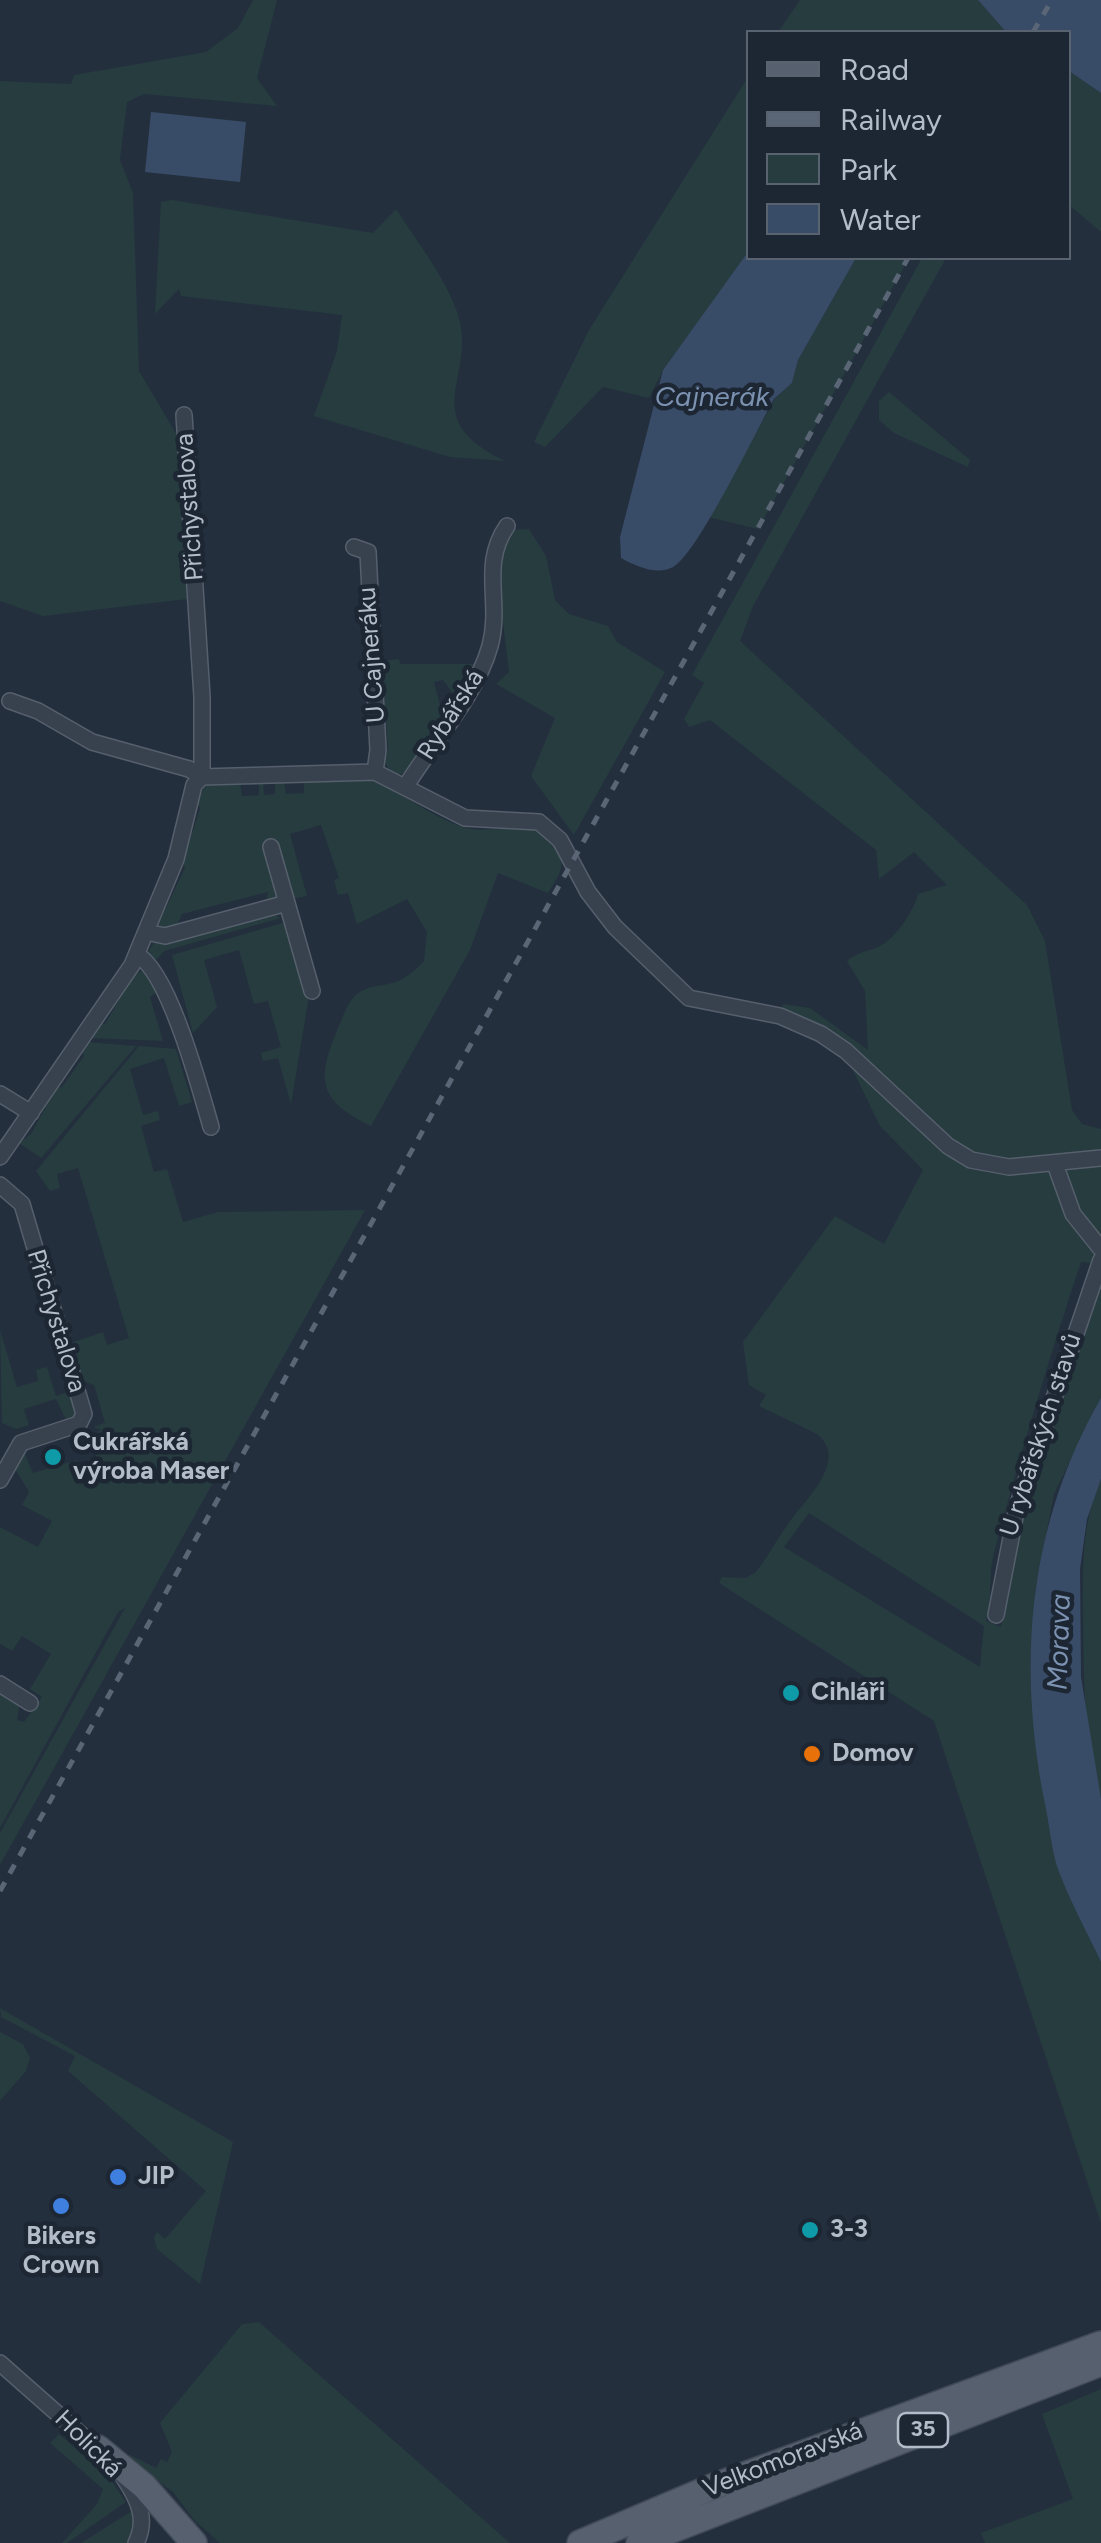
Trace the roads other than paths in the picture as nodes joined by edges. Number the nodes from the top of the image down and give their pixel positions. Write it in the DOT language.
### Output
graph roads {
  1 [pos="184,416"];
  2 [pos="507,526"];
  3 [pos="354,546"];
  4 [pos="10,701"];
  5 [pos="375,772"];
  6 [pos="202,777"];
  7 [pos="406,786"];
  8 [pos="271,848"];
  9 [pos="287,903"];
  10 [pos="146,932"];
  11 [pos="136,955"];
  12 [pos="312,991"];
  13 [pos="0,1094"];
  14 [pos="30,1113"];
  15 [pos="212,1126"];
  16 [pos="0,1157"];
  17 [pos="1101,1158"];
  18 [pos="1055,1164"];
  19 [pos="0,1185"];
  20 [pos="1101,1249"];
  21 [pos="1101,1260"];
  22 [pos="0,1480"];
  23 [pos="996,1615"];
  24 [pos="0,1684"];
  25 [pos="30,1703"];
  26 [pos="1101,2344"];
  27 [pos="1101,2363"];
  28 [pos="0,2364"];
  29 [pos="98,2448"];
  30 [pos="136,2543"];
  31 [pos="194,2543"];
  32 [pos="580,2543"];
  33 [pos="639,2543"];
  1 -- 6 [label="street, Přichystalova"];
  2 -- 7 [label="street, Rybářská"];
  3 -- 5 [label="street, U Cajneráku"];
  4 -- 6 [label="street"];
  5 -- 6 [label="street"];
  5 -- 7 [label="street"];
  6 -- 10 [label="street, Přichystalova"];
  7 -- 18 [label="street"];
  8 -- 9 [label="street"];
  9 -- 10 [label="street"];
  9 -- 12 [label="street"];
  10 -- 11 [label="street, Přichystalova"];
  11 -- 14 [label="street, Přichystalova"];
  11 -- 15 [label="street"];
  13 -- 14 [label="street"];
  14 -- 16 [label="street, Přichystalova"];
  17 -- 18 [label="street"];
  18 -- 20 [label="street"];
  19 -- 22 [label="street, Přichystalova"];
  21 -- 23 [label="street, U rybářských stavů"];
  24 -- 25 [label="street"];
  26 -- 32 [label="main road, Velkomoravská / 35"];
  27 -- 33 [label="main road, Velkomoravská / 35"];
  28 -- 29 [label="street, Holická"];
  29 -- 30 [label="street, Holická"];
  29 -- 31 [label="main road"];
}
